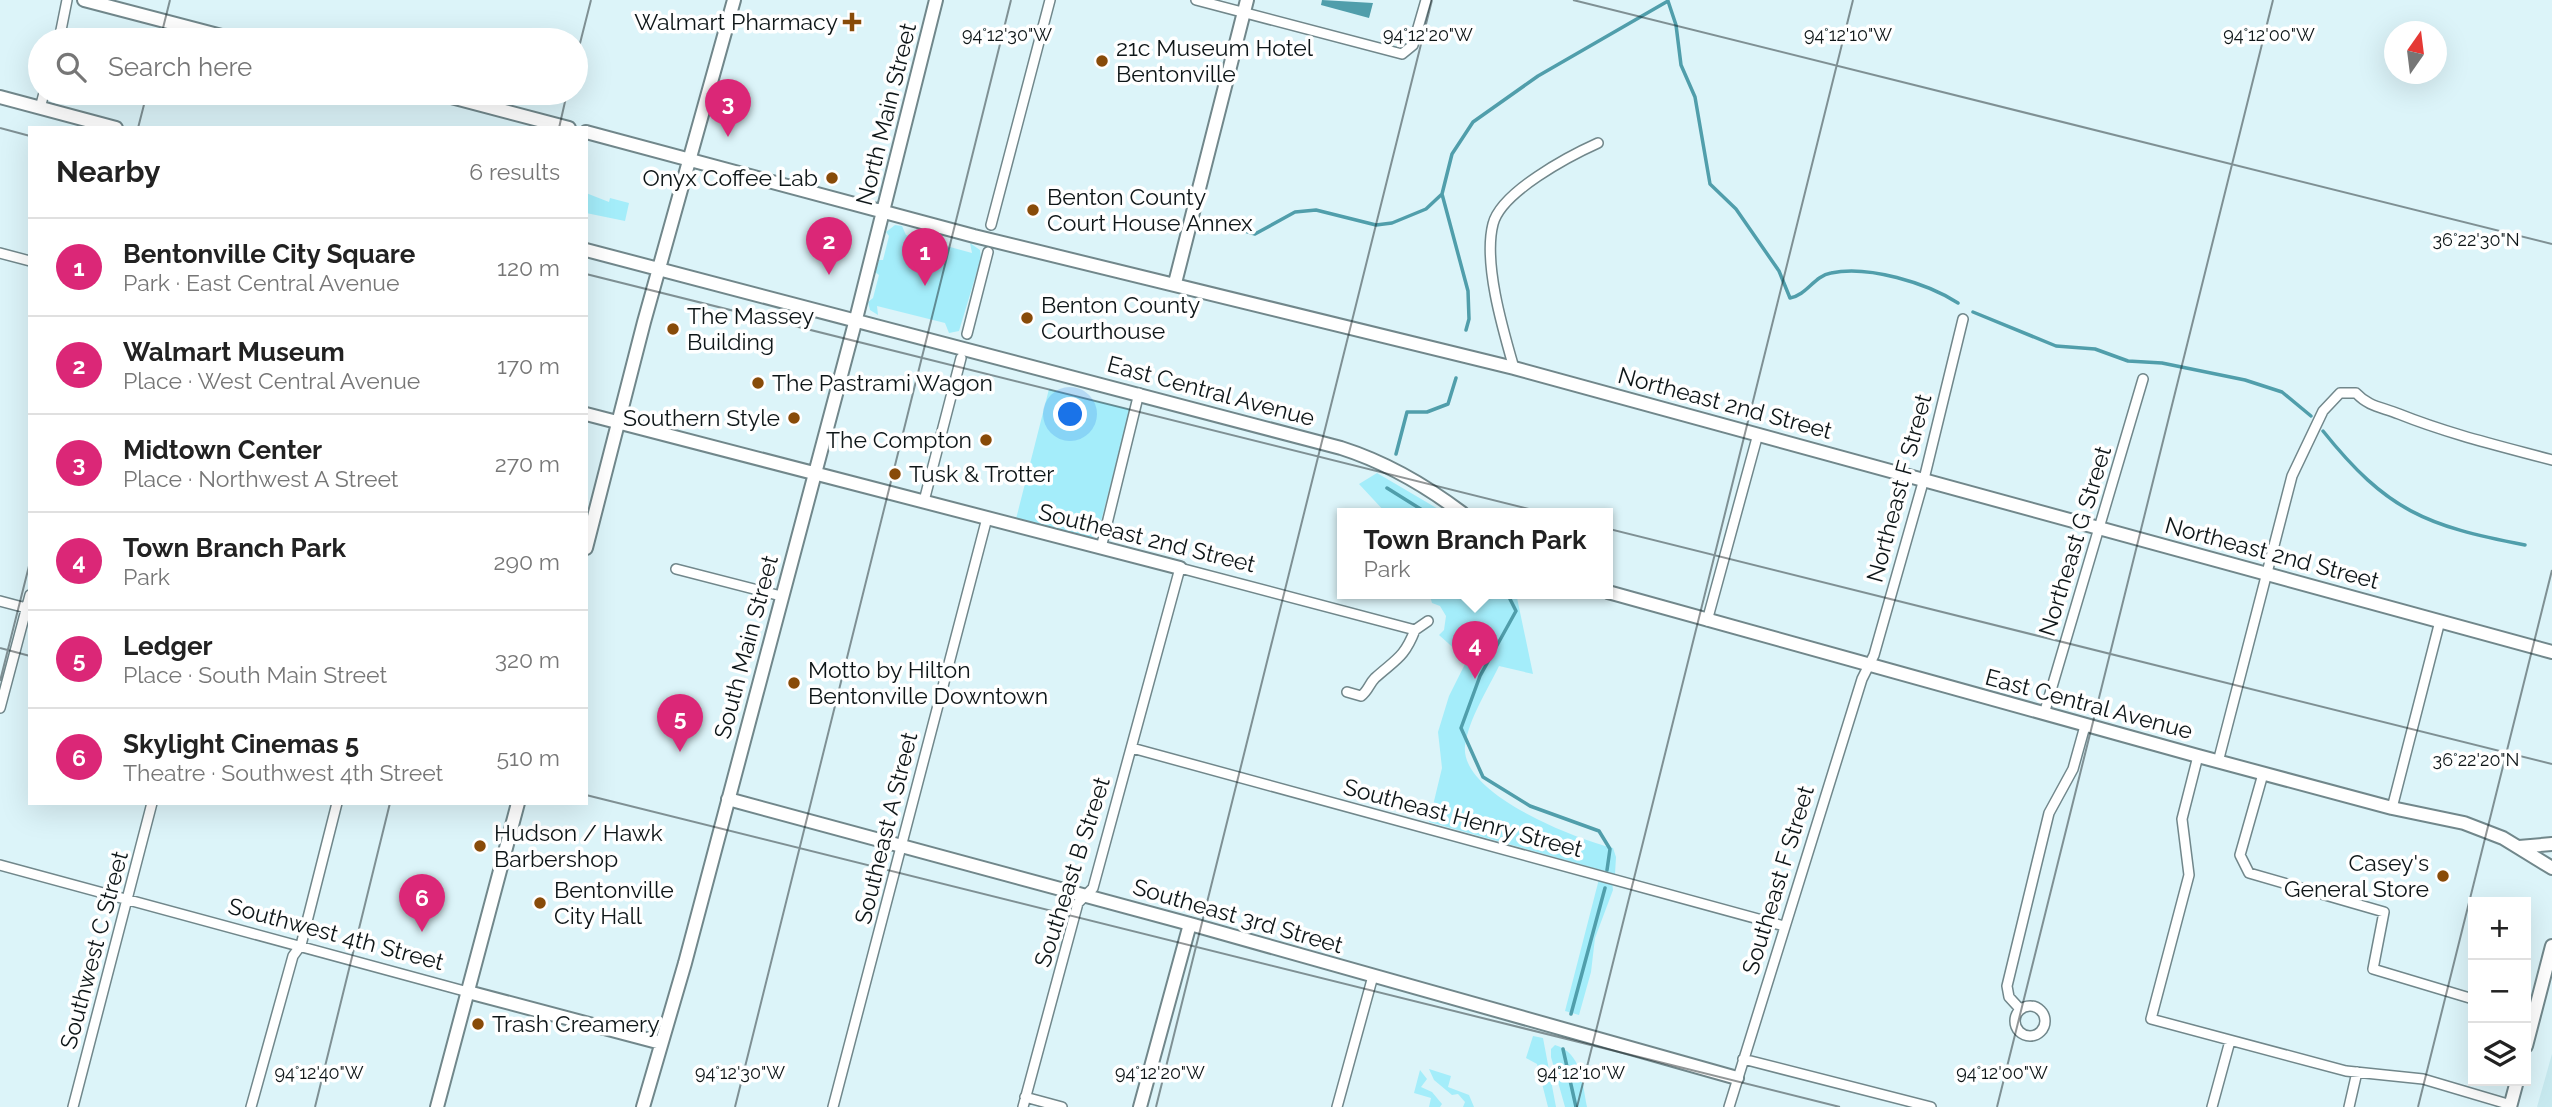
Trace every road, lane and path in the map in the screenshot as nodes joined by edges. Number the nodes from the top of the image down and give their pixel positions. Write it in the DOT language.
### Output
graph roads {
  1 [pos="67,0"];
  2 [pos="84,0"];
  3 [pos="734,0"];
  4 [pos="936,0"];
  5 [pos="1050,0"];
  6 [pos="1196,0"];
  7 [pos="1426,0"];
  8 [pos="1245,6"];
  9 [pos="61,28"];
  10 [pos="191,28"];
  11 [pos="0,97"];
  12 [pos="28,105"];
  13 [pos="29,105"];
  14 [pos="41,105"];
  15 [pos="482,105"];
  16 [pos="40,108"];
  17 [pos="108,126"];
  18 [pos="561,126"];
  19 [pos="588,133"];
  20 [pos="1598,143"];
  21 [pos="690,160"];
  22 [pos="884,211"];
  23 [pos="992,225"];
  24 [pos="588,251"];
  25 [pos="988,252"];
  26 [pos="0,253"];
  27 [pos="28,260"];
  28 [pos="660,269"];
  29 [pos="1175,283"];
  30 [pos="856,319"];
  31 [pos="1963,319"];
  32 [pos="967,334"];
  33 [pos="961,358"];
  34 [pos="1514,368"];
  35 [pos="2143,379"];
  36 [pos="1139,393"];
  37 [pos="588,414"];
  38 [pos="620,422"];
  39 [pos="1758,434"];
  40 [pos="2552,460"];
  41 [pos="813,472"];
  42 [pos="1924,479"];
  43 [pos="924,501"];
  44 [pos="1455,508"];
  45 [pos="987,518"];
  46 [pos="2099,528"];
  47 [pos="588,541"];
  48 [pos="1101,548"];
  49 [pos="1180,568"];
  50 [pos="676,569"];
  51 [pos="2266,573"];
  52 [pos="1613,593"];
  53 [pos="781,596"];
  54 [pos="0,601"];
  55 [pos="28,608"];
  56 [pos="1428,621"];
  57 [pos="1707,621"];
  58 [pos="2440,621"];
  59 [pos="1415,630"];
  60 [pos="2552,652"];
  61 [pos="1869,666"];
  62 [pos="1348,692"];
  63 [pos="0,708"];
  64 [pos="2044,714"];
  65 [pos="2085,726"];
  66 [pos="1132,748"];
  67 [pos="2198,756"];
  68 [pos="2218,762"];
  69 [pos="2263,774"];
  70 [pos="728,799"];
  71 [pos="152,805"];
  72 [pos="336,805"];
  73 [pos="517,805"];
  74 [pos="2392,808"];
  75 [pos="2552,844"];
  76 [pos="902,846"];
  77 [pos="2519,847"];
  78 [pos="0,865"];
  79 [pos="2552,868"];
  80 [pos="1084,896"];
  81 [pos="128,900"];
  82 [pos="1190,924"];
  83 [pos="1784,926"];
  84 [pos="301,945"];
  85 [pos="2552,949"];
  86 [pos="1373,976"];
  87 [pos="468,992"];
  88 [pos="2468,998"];
  89 [pos="2020,1009"];
  90 [pos="2531,1013"];
  91 [pos="2230,1041"];
  92 [pos="661,1043"];
  93 [pos="1743,1059"];
  94 [pos="2357,1072"];
  95 [pos="1737,1078"];
  96 [pos="2516,1086"];
  97 [pos="1025,1097"];
  98 [pos="1914,1105"];
  99 [pos="2510,1106"];
  100 [pos="73,1107"];
  101 [pos="251,1107"];
  102 [pos="437,1107"];
  103 [pos="643,1107"];
  104 [pos="833,1107"];
  105 [pos="1023,1107"];
  106 [pos="1062,1107"];
  107 [pos="1140,1107"];
  108 [pos="1337,1107"];
  109 [pos="1729,1107"];
  110 [pos="1931,1107"];
  111 [pos="2212,1107"];
  112 [pos="2349,1107"];
  1 -- 9 [label="street"];
  2 -- 10 [label="street"];
  3 -- 21 [label="street"];
  4 -- 22 [label="street, North Main Street"];
  5 -- 23 [label="street"];
  6 -- 8 [label="street"];
  7 -- 8 [label="street"];
  8 -- 29 [label="street"];
  11 -- 12 [label="street"];
  13 -- 16 [label="street"];
  14 -- 16 [label="street"];
  15 -- 18 [label="street"];
  16 -- 17 [label="street"];
  19 -- 21 [label="street, Northeast 2nd Street"];
  20 -- 34 [label="street"];
  21 -- 22 [label="street, Northeast 2nd Street"];
  21 -- 28 [label="street"];
  22 -- 29 [label="street, Northeast 2nd Street"];
  22 -- 30 [label="street, North Main Street"];
  24 -- 28 [label="street, East Central Avenue"];
  25 -- 32 [label="street"];
  26 -- 27 [label="street"];
  28 -- 30 [label="street, East Central Avenue"];
  28 -- 38 [label="street"];
  29 -- 34 [label="street, Northeast 2nd Street"];
  30 -- 36 [label="street, East Central Avenue"];
  30 -- 41 [label="street, South Main Street"];
  31 -- 42 [label="street, Northeast F Street"];
  33 -- 43 [label="street"];
  34 -- 39 [label="street, Northeast 2nd Street"];
  35 -- 46 [label="street, Northeast G Street"];
  36 -- 44 [label="street, East Central Avenue"];
  36 -- 48 [label="street"];
  37 -- 38 [label="street, Southeast 2nd Street"];
  38 -- 41 [label="street, Southeast 2nd Street"];
  38 -- 47 [label="street"];
  39 -- 42 [label="street, Northeast 2nd Street"];
  39 -- 57 [label="street"];
  40 -- 51 [label="street"];
  41 -- 43 [label="street, Southeast 2nd Street"];
  41 -- 53 [label="street, South Main Street"];
  42 -- 46 [label="street, Northeast 2nd Street"];
  42 -- 61 [label="street, Northeast F Street"];
  43 -- 45 [label="street, Southeast 2nd Street"];
  45 -- 48 [label="street, Southeast 2nd Street"];
  45 -- 76 [label="street, Southeast A Street"];
  46 -- 51 [label="street, Northeast 2nd Street"];
  46 -- 64 [label="street, Northeast G Street"];
  48 -- 49 [label="street, Southeast 2nd Street"];
  49 -- 59 [label="street, Southeast 2nd Street"];
  49 -- 66 [label="street, Southeast B Street"];
  50 -- 53 [label="street"];
  51 -- 58 [label="street, Northeast 2nd Street"];
  51 -- 68 [label="street"];
  52 -- 57 [label="street, East Central Avenue"];
  53 -- 70 [label="street, South Main Street"];
  54 -- 55 [label="street"];
  55 -- 63 [label="street"];
  56 -- 59 [label="street"];
  57 -- 61 [label="street, East Central Avenue"];
  58 -- 60 [label="street, Northeast 2nd Street"];
  58 -- 74 [label="street"];
  59 -- 62 [label="street"];
  61 -- 64 [label="street, East Central Avenue"];
  61 -- 83 [label="street, Southeast F Street"];
  64 -- 65 [label="street, East Central Avenue"];
  65 -- 67 [label="street, East Central Avenue"];
  65 -- 89 [label="street"];
  66 -- 80 [label="street, Southeast B Street"];
  66 -- 83 [label="street, Southeast Henry Street"];
  67 -- 68 [label="street, East Central Avenue"];
  67 -- 91 [label="street"];
  68 -- 69 [label="street, East Central Avenue"];
  69 -- 74 [label="street, East Central Avenue"];
  69 -- 88 [label="street"];
  70 -- 76 [label="street, Southeast 3rd Street"];
  70 -- 92 [label="street, South Main Street"];
  71 -- 81 [label="street, Southwest C Street"];
  72 -- 84 [label="street"];
  73 -- 87 [label="street"];
  74 -- 77 [label="street, East Central Avenue"];
  75 -- 77 [label="street"];
  76 -- 80 [label="street, Southeast 3rd Street"];
  76 -- 104 [label="street, Southeast A Street"];
  77 -- 79 [label="street, East Central Avenue"];
  78 -- 81 [label="street, Southwest 4th Street"];
  80 -- 82 [label="street, Southeast 3rd Street"];
  80 -- 97 [label="street, Southeast B Street"];
  81 -- 84 [label="street, Southwest 4th Street"];
  81 -- 100 [label="street, Southwest C Street"];
  82 -- 86 [label="street, Southeast 3rd Street"];
  82 -- 107 [label="street"];
  83 -- 93 [label="street, Southeast F Street"];
  84 -- 87 [label="street, Southwest 4th Street"];
  84 -- 101 [label="street"];
  85 -- 90 [label="street"];
  86 -- 95 [label="street, Southeast 3rd Street"];
  86 -- 108 [label="street"];
  87 -- 92 [label="street, Southwest 4th Street"];
  87 -- 102 [label="street"];
  91 -- 94 [label="street"];
  91 -- 111 [label="street"];
  92 -- 103 [label="street, South Main Street"];
  93 -- 95 [label="street, Southeast F Street"];
  93 -- 98 [label="street"];
  94 -- 99 [label="street"];
  94 -- 112 [label="street"];
  95 -- 109 [label="street, Southeast F Street"];
  96 -- 99 [label="street"];
  97 -- 105 [label="street, Southeast B Street"];
  97 -- 106 [label="street"];
  98 -- 110 [label="street"];
}
